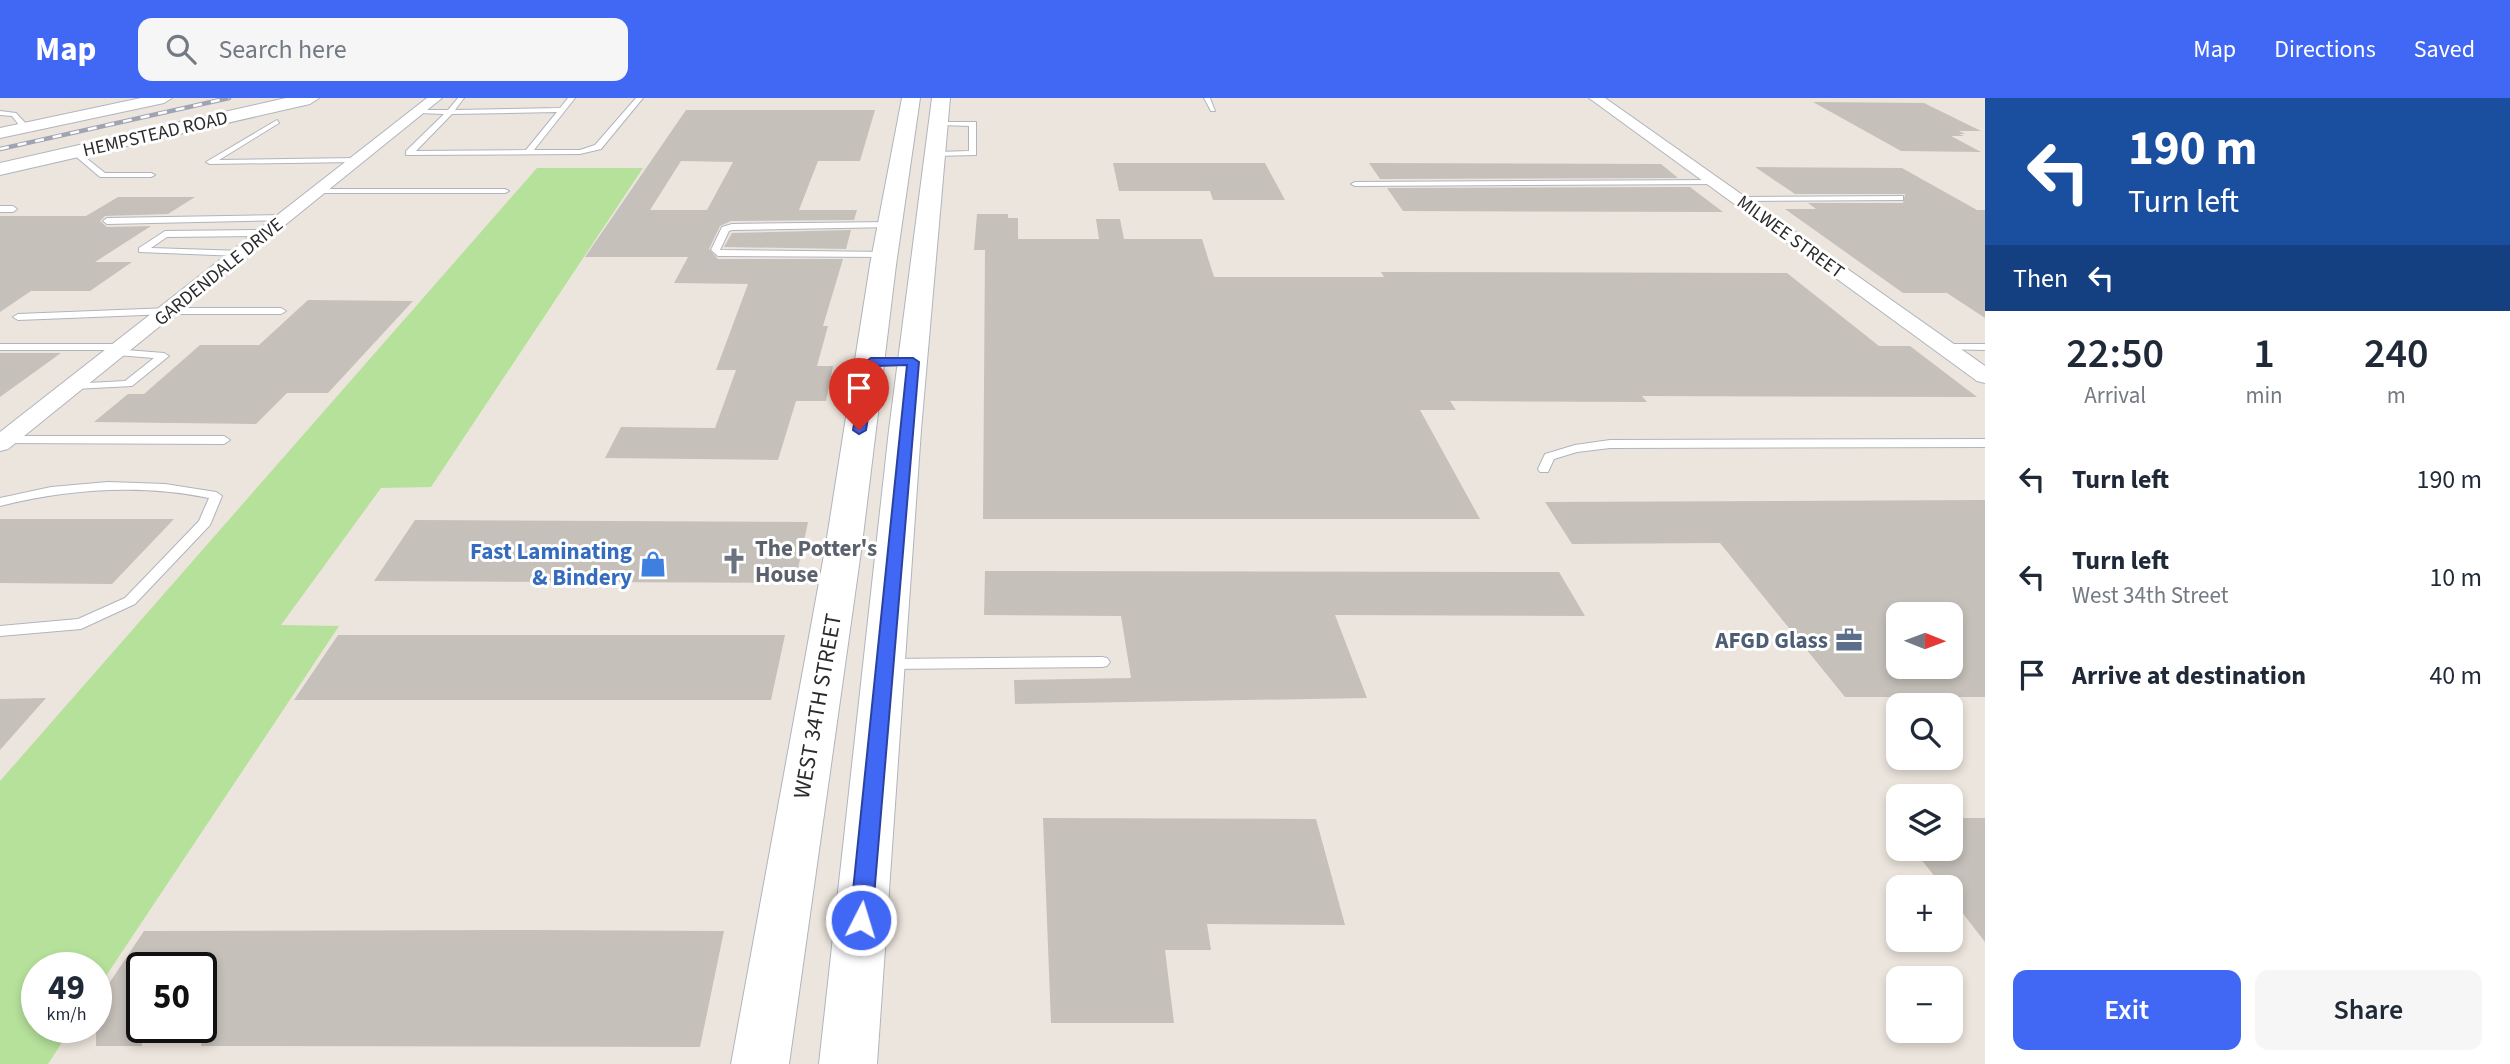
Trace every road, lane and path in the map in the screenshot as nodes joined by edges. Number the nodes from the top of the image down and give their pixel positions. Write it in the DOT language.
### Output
graph roads {
  1 [pos="164,98"];
  2 [pos="310,98"];
  3 [pos="435,98"];
  4 [pos="461,98"];
  5 [pos="572,98"];
  6 [pos="640,98"];
  7 [pos="911,98"];
  8 [pos="1207,98"];
  9 [pos="1596,98"];
  10 [pos="561,110"];
  11 [pos="1213,110"];
  12 [pos="419,111"];
  13 [pos="450,112"];
  14 [pos="0,113"];
  15 [pos="278,122"];
  16 [pos="26,128"];
  17 [pos="0,133"];
  18 [pos="932,134"];
  19 [pos="76,152"];
  20 [pos="528,153"];
  21 [pos="356,160"];
  22 [pos="0,169"];
  23 [pos="151,175"];
  24 [pos="1715,182"];
  25 [pos="1355,184"];
  26 [pos="317,191"];
  27 [pos="505,191"];
  28 [pos="1900,198"];
  29 [pos="1739,199"];
  30 [pos="0,209"];
  31 [pos="13,209"];
  32 [pos="284,218"];
  33 [pos="107,221"];
  34 [pos="265,233"];
  35 [pos="887,240"];
  36 [pos="240,253"];
  37 [pos="170,311"];
  38 [pos="281,311"];
  39 [pos="18,317"];
  40 [pos="1985,346"];
  41 [pos="0,347"];
  42 [pos="1944,347"];
  43 [pos="120,349"];
  44 [pos="871,362"];
  45 [pos="913,362"];
  46 [pos="1985,376"];
  47 [pos="74,386"];
  48 [pos="5,439"];
  49 [pos="224,440"];
  50 [pos="1985,443"];
  51 [pos="1544,469"];
  52 [pos="0,502"];
  53 [pos="0,631"];
  54 [pos="1102,662"];
  55 [pos="886,664"];
  56 [pos="760,1064"];
  57 [pos="848,1064"];
  1 -- 16 [label="street"];
  2 -- 19 [label="main road, HEMPSTEAD ROAD"];
  3 -- 12 [label="street, GARDENDALE DRIVE"];
  4 -- 13 [label="lane"];
  5 -- 10 [label="lane"];
  6 -- 20 [label="lane"];
  7 -- 18 [label="main road, WEST 34TH STREET"];
  8 -- 11 [label="lane"];
  9 -- 24 [label="street, MILWEE STREET"];
  10 -- 13 [label="lane"];
  10 -- 20 [label="lane"];
  12 -- 13 [label="lane"];
  12 -- 21 [label="street, GARDENDALE DRIVE"];
  13 -- 20 [label="lane"];
  14 -- 16 [label="lane"];
  15 -- 21 [label="lane"];
  16 -- 17 [label="street"];
  18 -- 18 [label="lane"];
  18 -- 35 [label="main road, WEST 34TH STREET"];
  18 -- 45 [label="main road, WEST 34TH STREET"];
  19 -- 22 [label="main road, HEMPSTEAD ROAD"];
  19 -- 23 [label="lane"];
  21 -- 26 [label="street, GARDENDALE DRIVE"];
  24 -- 25 [label="lane"];
  24 -- 29 [label="street, MILWEE STREET"];
  26 -- 27 [label="lane"];
  26 -- 32 [label="street, GARDENDALE DRIVE"];
  28 -- 29 [label="lane"];
  29 -- 42 [label="street, MILWEE STREET"];
  30 -- 31 [label="lane"];
  32 -- 33 [label="lane"];
  32 -- 34 [label="street, GARDENDALE DRIVE"];
  34 -- 36 [label="street, GARDENDALE DRIVE"];
  34 -- 36 [label="lane"];
  35 -- 35 [label="lane"];
  35 -- 44 [label="main road, WEST 34TH STREET"];
  36 -- 37 [label="street, GARDENDALE DRIVE"];
  37 -- 38 [label="lane"];
  37 -- 39 [label="lane"];
  37 -- 43 [label="street, GARDENDALE DRIVE"];
  40 -- 42 [label="lane"];
  41 -- 43 [label="lane"];
  42 -- 46 [label="street, MILWEE STREET"];
  43 -- 47 [label="street, GARDENDALE DRIVE"];
  43 -- 47 [label="lane"];
  44 -- 45 [label="main road"];
  44 -- 56 [label="main road, WEST 34TH STREET"];
  45 -- 55 [label="main road, WEST 34TH STREET"];
  47 -- 48 [label="street, GARDENDALE DRIVE"];
  48 -- 49 [label="lane"];
  50 -- 51 [label="lane"];
  52 -- 53 [label="lane"];
  54 -- 55 [label="lane"];
  55 -- 57 [label="main road, WEST 34TH STREET"];
}
